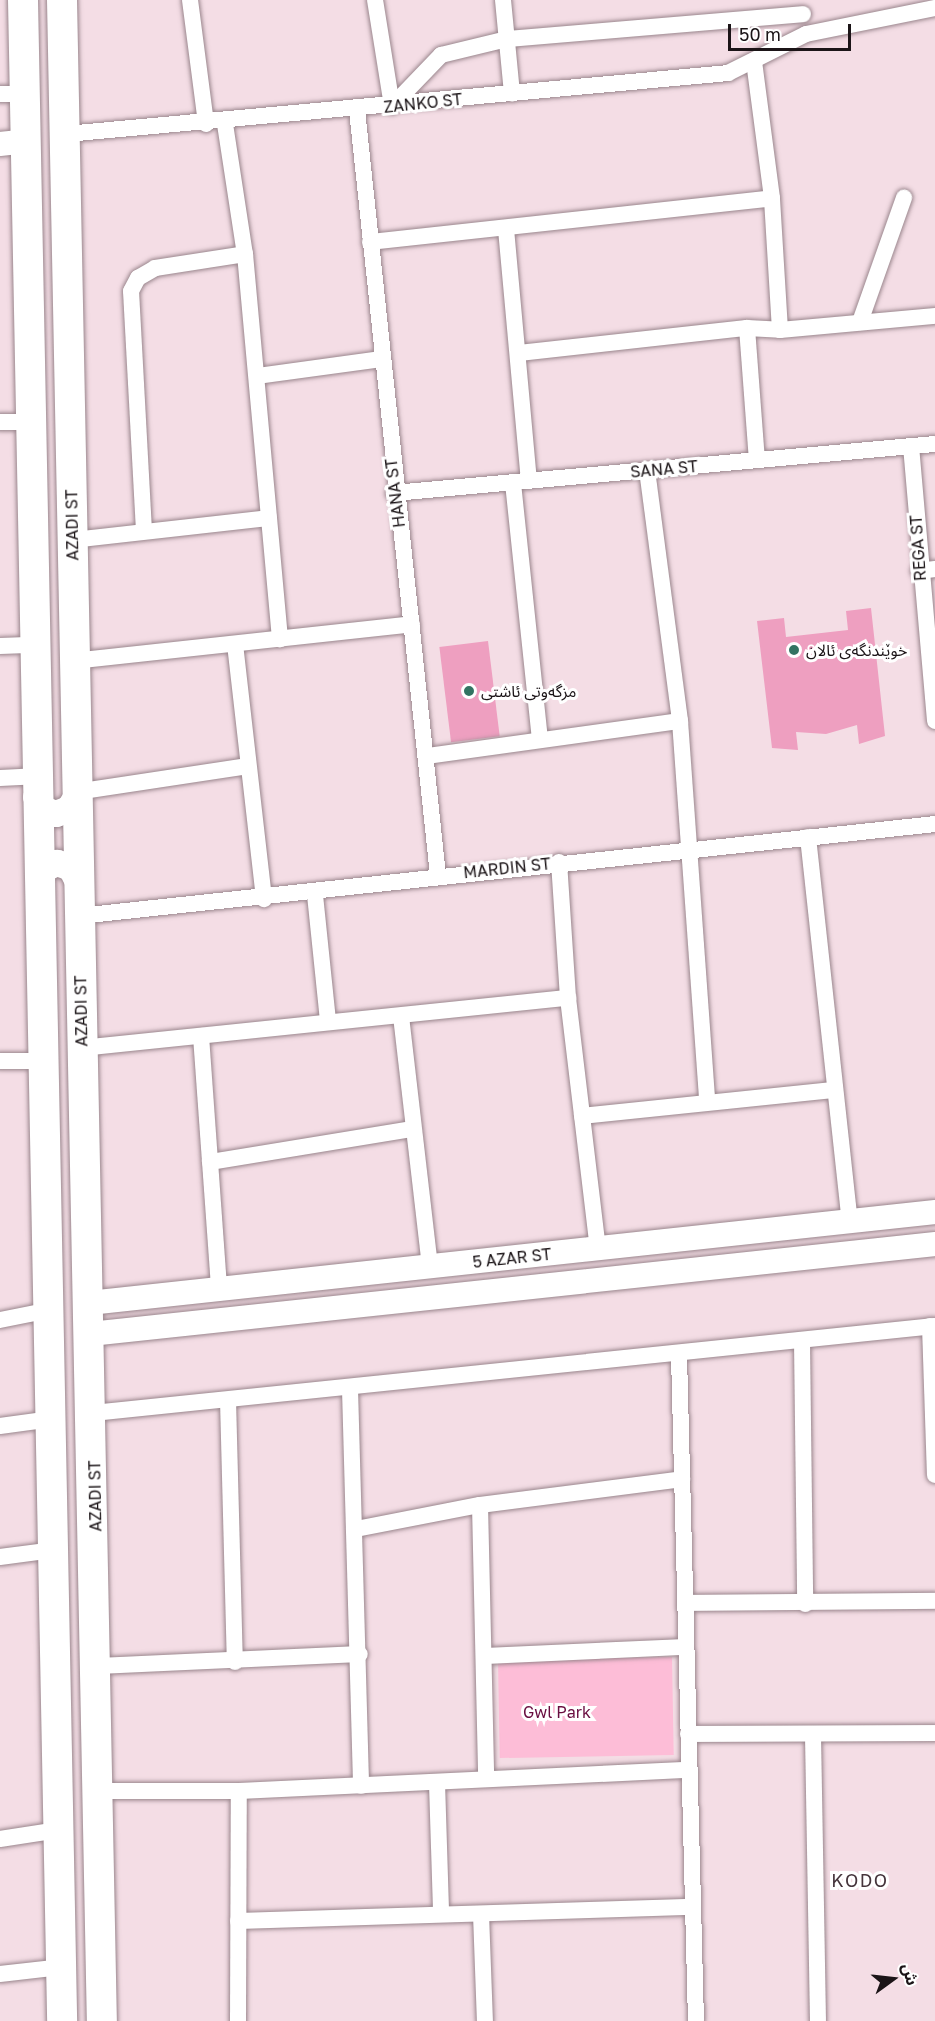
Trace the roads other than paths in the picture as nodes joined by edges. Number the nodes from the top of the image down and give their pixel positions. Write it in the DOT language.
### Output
graph roads {
  1 [pos="23,0"];
  2 [pos="62,0"];
  3 [pos="190,0"];
  4 [pos="375,0"];
  5 [pos="503,0"];
  6 [pos="919,5"];
  7 [pos="802,7"];
  8 [pos="935,8"];
  9 [pos="806,34"];
  10 [pos="507,39"];
  11 [pos="754,61"];
  12 [pos="13,94"];
  13 [pos="512,94"];
  14 [pos="392,106"];
  15 [pos="357,110"];
  16 [pos="206,124"];
  17 [pos="225,124"];
  18 [pos="66,134"];
  19 [pos="14,143"];
  20 [pos="772,198"];
  21 [pos="904,198"];
  22 [pos="506,229"];
  23 [pos="370,242"];
  24 [pos="245,254"];
  25 [pos="935,316"];
  26 [pos="860,322"];
  27 [pos="747,328"];
  28 [pos="780,330"];
  29 [pos="519,353"];
  30 [pos="381,359"];
  31 [pos="257,376"];
  32 [pos="14,422"];
  33 [pos="935,444"];
  34 [pos="911,446"];
  35 [pos="757,460"];
  36 [pos="647,470"];
  37 [pos="521,482"];
  38 [pos="394,493"];
  39 [pos="269,518"];
  40 [pos="144,531"];
  41 [pos="73,540"];
  42 [pos="927,570"];
  43 [pos="412,624"];
  44 [pos="280,639"];
  45 [pos="235,644"];
  46 [pos="33,645"];
  47 [pos="0,646"];
  48 [pos="73,661"];
  49 [pos="934,694"];
  50 [pos="680,721"];
  51 [pos="935,721"];
  52 [pos="540,739"];
  53 [pos="427,756"];
  54 [pos="248,766"];
  55 [pos="0,778"];
  56 [pos="36,786"];
  57 [pos="76,795"];
  58 [pos="935,824"];
  59 [pos="808,837"];
  60 [pos="689,854"];
  61 [pos="559,862"];
  62 [pos="438,876"];
  63 [pos="78,882"];
  64 [pos="39,885"];
  65 [pos="315,895"];
  66 [pos="264,898"];
  67 [pos="79,916"];
  68 [pos="568,998"];
  69 [pos="401,1016"];
  70 [pos="328,1021"];
  71 [pos="201,1036"];
  72 [pos="82,1048"];
  73 [pos="0,1061"];
  74 [pos="44,1061"];
  75 [pos="835,1090"];
  76 [pos="708,1101"];
  77 [pos="582,1116"];
  78 [pos="412,1130"];
  79 [pos="210,1162"];
  80 [pos="935,1212"];
  81 [pos="850,1222"];
  82 [pos="678,1240"];
  83 [pos="935,1244"];
  84 [pos="598,1249"];
  85 [pos="430,1267"];
  86 [pos="681,1271"];
  87 [pos="219,1290"];
  88 [pos="89,1303"];
  89 [pos="50,1310"];
  90 [pos="0,1320"];
  91 [pos="933,1326"];
  92 [pos="90,1334"];
  93 [pos="801,1341"];
  94 [pos="679,1355"];
  95 [pos="350,1389"];
  96 [pos="228,1400"];
  97 [pos="93,1413"];
  98 [pos="52,1419"];
  99 [pos="0,1426"];
  100 [pos="935,1475"];
  101 [pos="682,1479"];
  102 [pos="480,1505"];
  103 [pos="356,1529"];
  104 [pos="53,1550"];
  105 [pos="0,1557"];
  106 [pos="935,1601"];
  107 [pos="685,1603"];
  108 [pos="805,1604"];
  109 [pos="686,1647"];
  110 [pos="360,1654"];
  111 [pos="485,1656"];
  112 [pos="235,1662"];
  113 [pos="98,1666"];
  114 [pos="935,1732"];
  115 [pos="688,1734"];
  116 [pos="813,1735"];
  117 [pos="690,1770"];
  118 [pos="486,1778"];
  119 [pos="437,1783"];
  120 [pos="361,1786"];
  121 [pos="100,1791"];
  122 [pos="238,1791"];
  123 [pos="58,1830"];
  124 [pos="0,1839"];
  125 [pos="101,1877"];
  126 [pos="59,1880"];
  127 [pos="693,1907"];
  128 [pos="441,1913"];
  129 [pos="481,1914"];
  130 [pos="238,1922"];
  131 [pos="102,1956"];
  132 [pos="61,1963"];
  133 [pos="0,1974"];
  134 [pos="62,2021"];
  135 [pos="102,2021"];
  136 [pos="238,2021"];
  137 [pos="485,2021"];
  138 [pos="696,2021"];
  139 [pos="818,2021"];
  1 -- 12 [label="highway"];
  2 -- 18 [label="highway, AZADI ST"];
  3 -- 16 [label="street"];
  4 -- 14 [label="street"];
  5 -- 10 [label="street"];
  6 -- 8 [label="street, ZANKO ST"];
  6 -- 9 [label="street, ZANKO ST"];
  7 -- 9 [label="street"];
  7 -- 10 [label="street"];
  9 -- 11 [label="street, ZANKO ST"];
  10 -- 13 [label="street"];
  10 -- 14 [label="street"];
  11 -- 13 [label="street, ZANKO ST"];
  11 -- 20 [label="street"];
  12 -- 19 [label="highway"];
  13 -- 14 [label="street, ZANKO ST"];
  14 -- 15 [label="street, ZANKO ST"];
  15 -- 17 [label="street, ZANKO ST"];
  15 -- 23 [label="street, HANA ST"];
  16 -- 17 [label="street, ZANKO ST"];
  16 -- 18 [label="street, ZANKO ST"];
  17 -- 24 [label="street"];
  18 -- 41 [label="highway, AZADI ST"];
  19 -- 32 [label="highway"];
  20 -- 22 [label="street"];
  20 -- 28 [label="street"];
  21 -- 26 [label="street"];
  22 -- 23 [label="street"];
  22 -- 29 [label="street"];
  23 -- 30 [label="street, HANA ST"];
  24 -- 31 [label="street"];
  24 -- 40 [label="street"];
  25 -- 26 [label="street"];
  26 -- 28 [label="street"];
  27 -- 28 [label="street"];
  27 -- 29 [label="street"];
  27 -- 35 [label="street"];
  29 -- 37 [label="street"];
  30 -- 31 [label="street"];
  30 -- 38 [label="street, HANA ST"];
  31 -- 39 [label="street"];
  32 -- 46 [label="highway"];
  33 -- 34 [label="street, SANA ST"];
  34 -- 35 [label="street, SANA ST"];
  34 -- 42 [label="street, REGA ST"];
  35 -- 36 [label="street, SANA ST"];
  36 -- 37 [label="street, SANA ST"];
  36 -- 50 [label="street"];
  37 -- 38 [label="street, SANA ST"];
  37 -- 52 [label="street"];
  38 -- 43 [label="street, HANA ST"];
  39 -- 40 [label="street"];
  39 -- 44 [label="street"];
  40 -- 41 [label="street"];
  41 -- 48 [label="highway, AZADI ST"];
  42 -- 49 [label="street, REGA ST"];
  43 -- 44 [label="street"];
  43 -- 53 [label="street, HANA ST"];
  44 -- 45 [label="street"];
  45 -- 48 [label="street"];
  45 -- 54 [label="street"];
  46 -- 47 [label="street"];
  46 -- 56 [label="highway"];
  48 -- 57 [label="highway, AZADI ST"];
  49 -- 51 [label="street, REGA ST"];
  50 -- 52 [label="street"];
  50 -- 60 [label="street"];
  52 -- 53 [label="street"];
  53 -- 62 [label="street, HANA ST"];
  54 -- 57 [label="street"];
  54 -- 66 [label="street"];
  55 -- 56 [label="street"];
  56 -- 57 [label="main road"];
  56 -- 64 [label="highway"];
  57 -- 63 [label="highway, AZADI ST"];
  58 -- 59 [label="street, MARDIN ST"];
  59 -- 60 [label="street, MARDIN ST"];
  59 -- 75 [label="street"];
  60 -- 61 [label="street, MARDIN ST"];
  60 -- 76 [label="street"];
  61 -- 62 [label="street, MARDIN ST"];
  61 -- 68 [label="street"];
  62 -- 65 [label="street, MARDIN ST"];
  63 -- 64 [label="main road"];
  63 -- 67 [label="highway, AZADI ST"];
  64 -- 74 [label="highway"];
  65 -- 66 [label="street, MARDIN ST"];
  65 -- 70 [label="street"];
  66 -- 67 [label="street, MARDIN ST"];
  67 -- 72 [label="highway, AZADI ST"];
  68 -- 69 [label="street"];
  68 -- 77 [label="street"];
  69 -- 70 [label="street"];
  69 -- 78 [label="street"];
  70 -- 71 [label="street"];
  71 -- 72 [label="street"];
  71 -- 79 [label="street"];
  72 -- 88 [label="highway, AZADI ST"];
  73 -- 74 [label="street"];
  74 -- 89 [label="highway"];
  75 -- 76 [label="street"];
  75 -- 81 [label="street"];
  76 -- 77 [label="street"];
  77 -- 84 [label="street"];
  78 -- 79 [label="street"];
  78 -- 85 [label="street"];
  79 -- 87 [label="street"];
  80 -- 81 [label="main road, 5 AZAR ST"];
  81 -- 82 [label="main road, 5 AZAR ST"];
  82 -- 84 [label="main road, 5 AZAR ST"];
  82 -- 86 [label="main road"];
  83 -- 86 [label="main road, 5 AZAR ST"];
  84 -- 85 [label="main road, 5 AZAR ST"];
  85 -- 87 [label="main road, 5 AZAR ST"];
  86 -- 92 [label="main road, 5 AZAR ST"];
  87 -- 88 [label="main road, 5 AZAR ST"];
  88 -- 92 [label="highway, AZADI ST"];
  89 -- 90 [label="street"];
  89 -- 98 [label="highway"];
  91 -- 93 [label="street"];
  91 -- 100 [label="street"];
  92 -- 97 [label="highway, AZADI ST"];
  93 -- 94 [label="street"];
  93 -- 108 [label="street"];
  94 -- 95 [label="street"];
  94 -- 101 [label="street"];
  95 -- 96 [label="street"];
  95 -- 103 [label="street"];
  96 -- 97 [label="street"];
  96 -- 112 [label="street"];
  97 -- 113 [label="highway, AZADI ST"];
  98 -- 99 [label="street"];
  98 -- 104 [label="highway"];
  101 -- 102 [label="street"];
  101 -- 107 [label="street"];
  102 -- 103 [label="street"];
  102 -- 111 [label="street"];
  103 -- 110 [label="street"];
  104 -- 105 [label="street"];
  104 -- 123 [label="highway"];
  106 -- 108 [label="street"];
  107 -- 108 [label="street"];
  107 -- 109 [label="street"];
  109 -- 111 [label="street"];
  109 -- 115 [label="street"];
  110 -- 112 [label="street"];
  110 -- 120 [label="street"];
  111 -- 118 [label="street"];
  112 -- 113 [label="street"];
  113 -- 121 [label="highway, AZADI ST"];
  114 -- 116 [label="street"];
  115 -- 116 [label="street"];
  115 -- 117 [label="street"];
  116 -- 139 [label="street"];
  117 -- 118 [label="street"];
  117 -- 127 [label="street"];
  118 -- 119 [label="street"];
  119 -- 120 [label="street"];
  119 -- 128 [label="street"];
  120 -- 122 [label="street"];
  121 -- 122 [label="street"];
  121 -- 125 [label="highway, AZADI ST"];
  122 -- 130 [label="street"];
  123 -- 124 [label="street"];
  123 -- 126 [label="highway"];
  125 -- 126 [label="highway"];
  125 -- 131 [label="highway, AZADI ST"];
  126 -- 132 [label="highway"];
  127 -- 129 [label="street"];
  127 -- 138 [label="street"];
  128 -- 129 [label="street"];
  128 -- 130 [label="street"];
  129 -- 137 [label="street"];
  130 -- 136 [label="street"];
  131 -- 132 [label="highway"];
  131 -- 135 [label="highway, AZADI ST"];
  132 -- 133 [label="street"];
  132 -- 134 [label="highway"];
}
